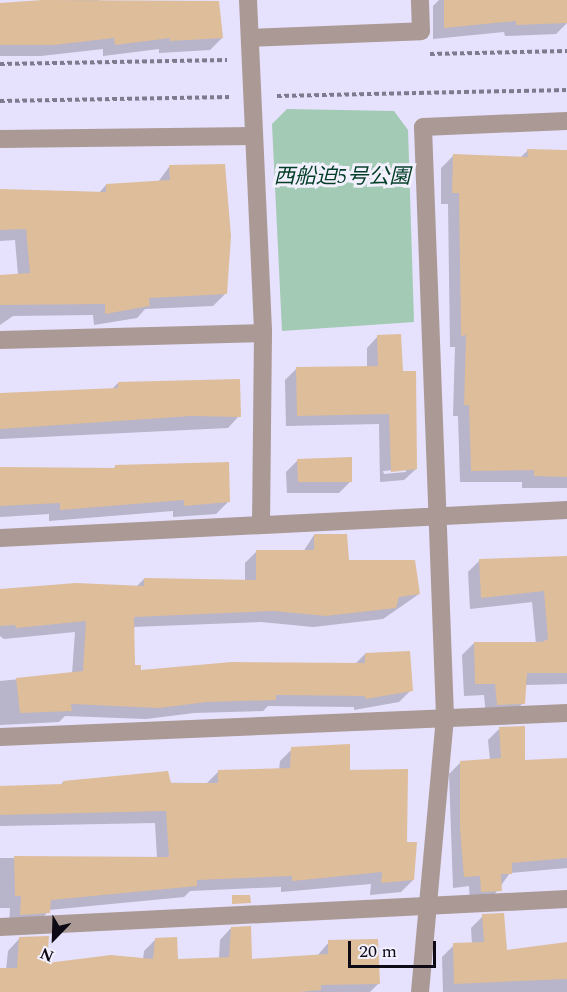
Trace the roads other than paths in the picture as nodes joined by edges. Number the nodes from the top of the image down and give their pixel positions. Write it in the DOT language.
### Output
graph roads {
  1 [pos="248,0"];
  2 [pos="420,0"];
  3 [pos="250,38"];
  4 [pos="567,121"];
  5 [pos="253,136"];
  6 [pos="0,139"];
  7 [pos="263,333"];
  8 [pos="0,340"];
  9 [pos="567,510"];
  10 [pos="440,518"];
  11 [pos="261,523"];
  12 [pos="0,538"];
  13 [pos="567,713"];
  14 [pos="445,716"];
  15 [pos="0,737"];
  16 [pos="567,898"];
  17 [pos="425,908"];
  18 [pos="0,927"];
  19 [pos="420,992"];
  1 -- 3 [label="street"];
  2 -- 3 [label="street"];
  3 -- 5 [label="street"];
  4 -- 10 [label="street"];
  5 -- 6 [label="street"];
  5 -- 7 [label="street"];
  7 -- 8 [label="street"];
  7 -- 11 [label="street"];
  9 -- 10 [label="street"];
  10 -- 11 [label="street"];
  10 -- 14 [label="street"];
  11 -- 12 [label="street"];
  13 -- 14 [label="street"];
  14 -- 15 [label="street"];
  14 -- 17 [label="street"];
  16 -- 17 [label="street"];
  17 -- 18 [label="street"];
  17 -- 19 [label="street"];
}
